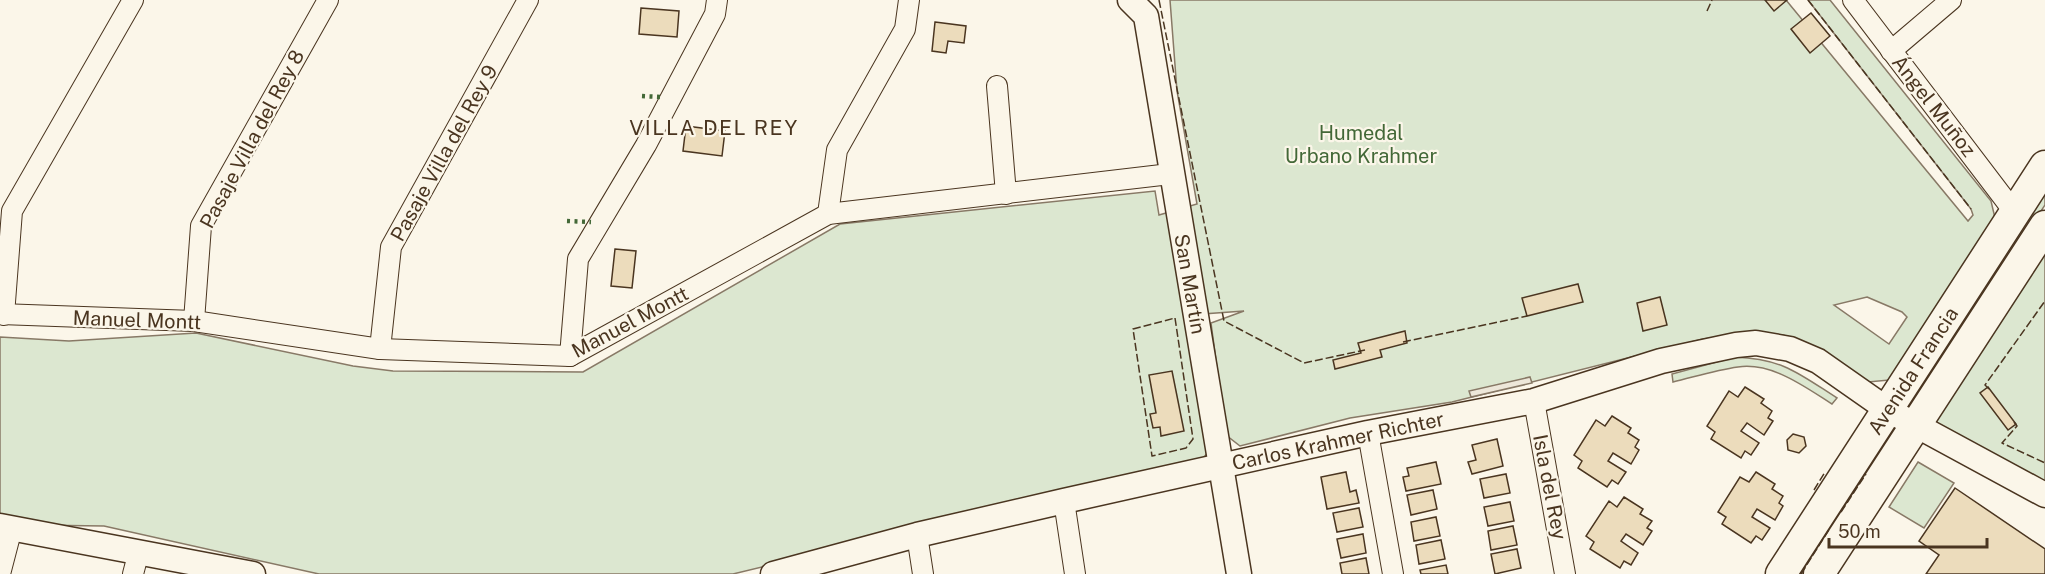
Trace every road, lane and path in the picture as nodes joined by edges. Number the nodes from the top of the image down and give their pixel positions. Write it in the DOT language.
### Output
graph roads {
  1 [pos="133,0"];
  2 [pos="328,0"];
  3 [pos="528,0"];
  4 [pos="717,0"];
  5 [pos="909,0"];
  6 [pos="1130,0"];
  7 [pos="1853,0"];
  8 [pos="1951,0"];
  9 [pos="1891,51"];
  10 [pos="997,86"];
  11 [pos="2045,166"];
  12 [pos="1170,174"];
  13 [pos="1006,194"];
  14 [pos="2015,213"];
  15 [pos="828,214"];
  16 [pos="2045,226"];
  17 [pos="2,315"];
  18 [pos="194,321"];
  19 [pos="380,349"];
  20 [pos="570,356"];
  21 [pos="1533,401"];
  22 [pos="1888,410"];
  23 [pos="1916,424"];
  24 [pos="1368,433"];
  25 [pos="1222,467"];
  26 [pos="2045,495"];
  27 [pos="1064,501"];
  28 [pos="6,527"];
  29 [pos="917,535"];
  30 [pos="136,563"];
  31 [pos="0,574"];
  32 [pos="253,574"];
  33 [pos="773,574"];
  34 [pos="923,574"];
  35 [pos="1075,574"];
  36 [pos="1239,574"];
  37 [pos="1393,574"];
  38 [pos="1565,574"];
  39 [pos="1781,574"];
  40 [pos="1819,574"];
  1 -- 17 [label="street"];
  2 -- 18 [label="street, Pasaje Villa del Rey 8"];
  3 -- 19 [label="street, Pasaje Villa del Rey 9"];
  4 -- 20 [label="street"];
  5 -- 15 [label="street"];
  6 -- 12 [label="street, San Martín"];
  7 -- 9 [label="street, Ángel Muñoz"];
  8 -- 9 [label="street"];
  9 -- 14 [label="street, Ángel Muñoz"];
  10 -- 13 [label="street"];
  11 -- 14 [label="main road, Avenida Francia"];
  12 -- 13 [label="street, Manuel Montt"];
  12 -- 25 [label="street, San Martín"];
  13 -- 15 [label="street, Manuel Montt"];
  14 -- 22 [label="main road, Avenida Francia"];
  15 -- 20 [label="street, Manuel Montt"];
  16 -- 23 [label="main road, Avenida Francia"];
  17 -- 18 [label="street, Manuel Montt"];
  18 -- 19 [label="street, Manuel Montt"];
  19 -- 20 [label="street, Manuel Montt"];
  21 -- 22 [label="street, Carlos Krahmer Richter"];
  21 -- 24 [label="street, Carlos Krahmer Richter"];
  21 -- 38 [label="street, Isla del Rey"];
  22 -- 23 [label="street, Carlos Krahmer Richter"];
  22 -- 39 [label="main road, Avenida Francia"];
  23 -- 26 [label="street, Carlos Krahmer Richter"];
  23 -- 40 [label="main road, Avenida Francia"];
  24 -- 25 [label="street, Carlos Krahmer Richter"];
  24 -- 37 [label="street"];
  25 -- 27 [label="street, Carlos Krahmer Richter"];
  25 -- 36 [label="street, San Martín"];
  27 -- 29 [label="street, Carlos Krahmer Richter"];
  27 -- 35 [label="street"];
  28 -- 30 [label="street"];
  28 -- 31 [label="street"];
  29 -- 33 [label="street, Carlos Krahmer Richter"];
  29 -- 34 [label="street"];
  30 -- 32 [label="street"];
}
